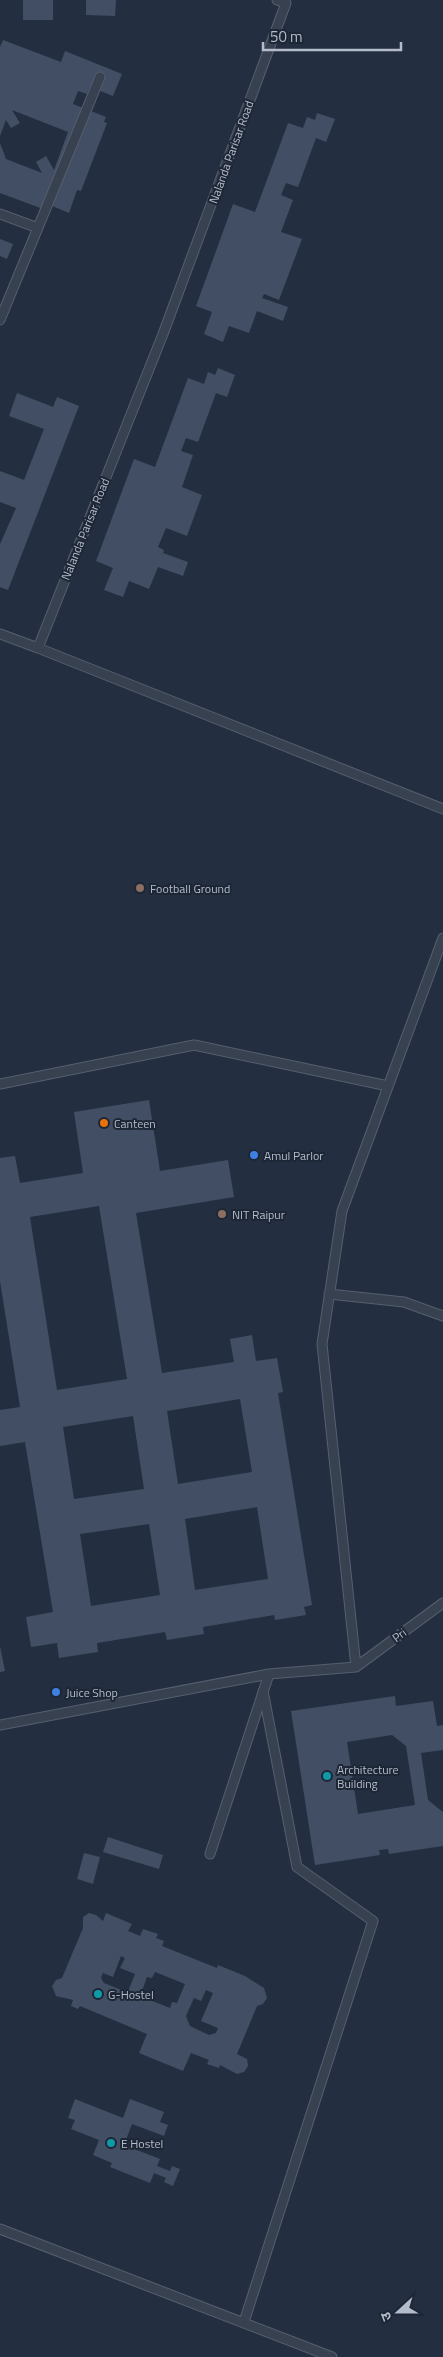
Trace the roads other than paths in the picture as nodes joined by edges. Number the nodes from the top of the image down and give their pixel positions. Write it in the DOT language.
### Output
graph roads {
  1 [pos="276,0"];
  2 [pos="100,77"];
  3 [pos="0,214"];
  4 [pos="38,228"];
  5 [pos="0,320"];
  6 [pos="0,634"];
  7 [pos="38,648"];
  8 [pos="443,809"];
  9 [pos="443,938"];
  10 [pos="0,1084"];
  11 [pos="388,1086"];
  12 [pos="329,1294"];
  13 [pos="443,1316"];
  14 [pos="443,1603"];
  15 [pos="356,1668"];
  16 [pos="269,1674"];
  17 [pos="263,1691"];
  18 [pos="0,1725"];
  19 [pos="210,1854"];
  20 [pos="0,2229"];
  21 [pos="244,2322"];
  22 [pos="332,2357"];
  1 -- 7 [label="lane, Nalanda Parisar Road"];
  2 -- 4 [label="lane"];
  3 -- 4 [label="lane"];
  4 -- 5 [label="lane"];
  6 -- 7 [label="lane"];
  7 -- 8 [label="lane"];
  9 -- 11 [label="lane"];
  10 -- 11 [label="lane"];
  11 -- 12 [label="lane"];
  12 -- 13 [label="lane"];
  12 -- 15 [label="lane"];
  14 -- 15 [label="lane, Pri"];
  15 -- 16 [label="lane"];
  16 -- 17 [label="lane"];
  16 -- 18 [label="lane"];
  17 -- 19 [label="lane"];
  17 -- 21 [label="lane"];
  20 -- 21 [label="lane"];
  21 -- 22 [label="lane"];
}
